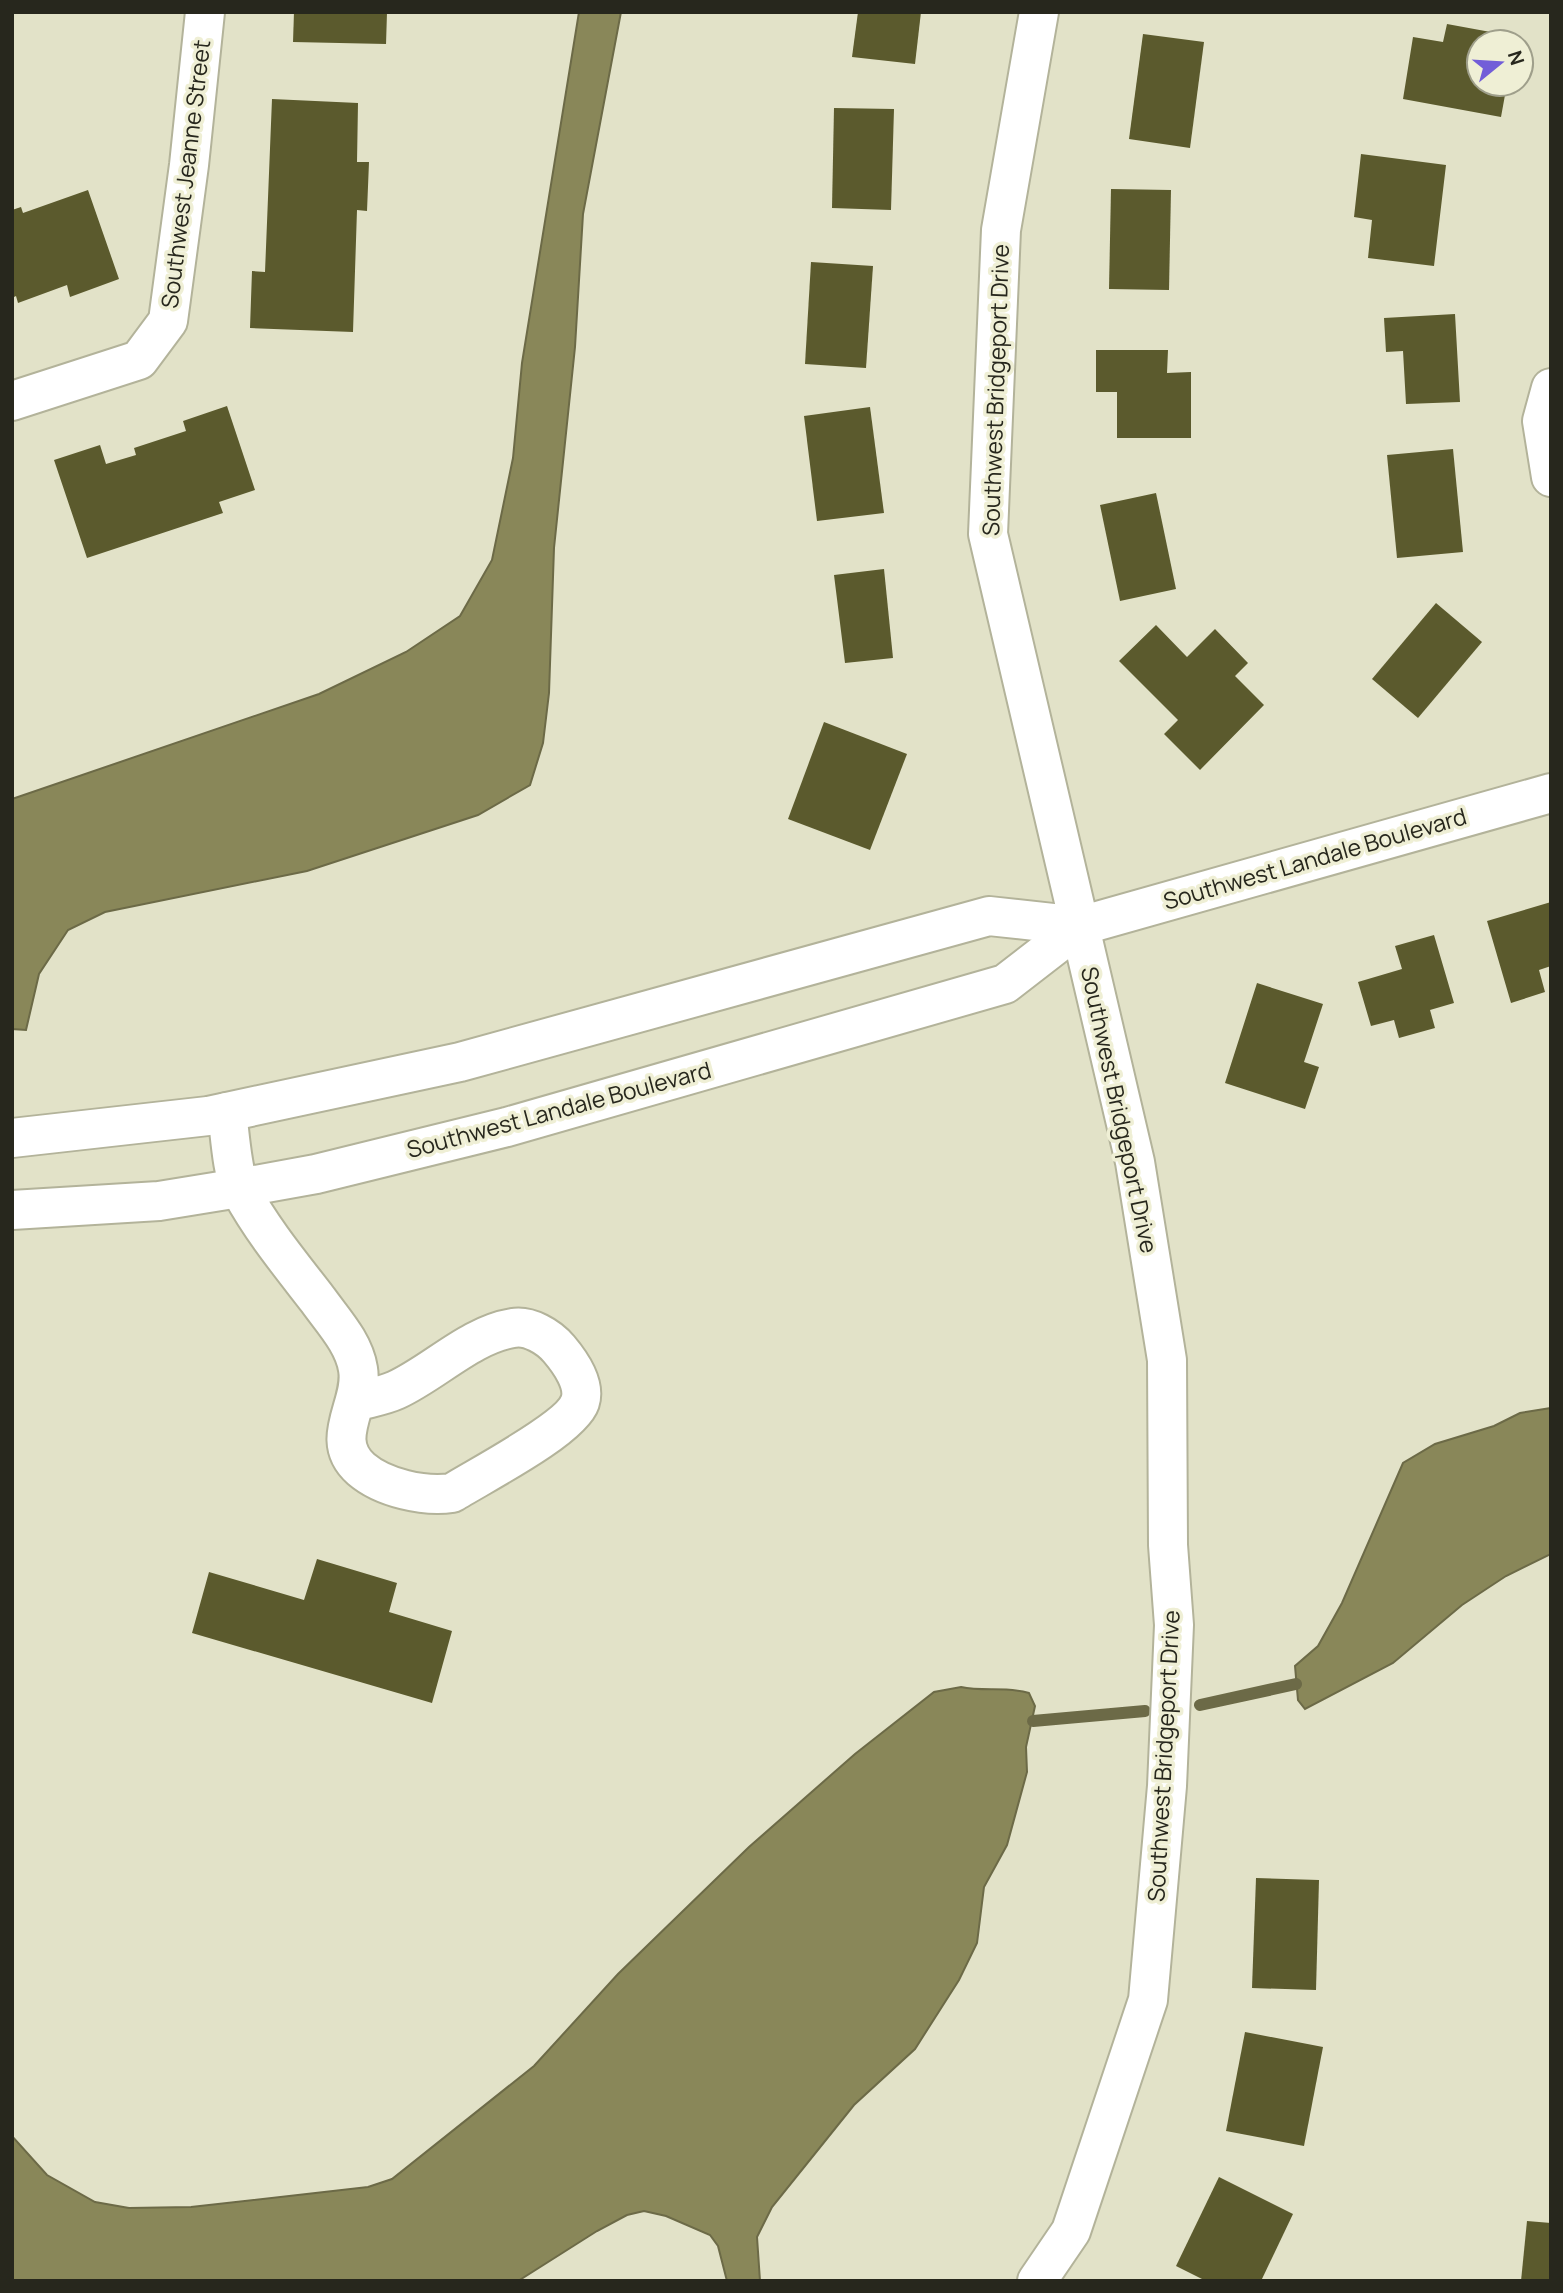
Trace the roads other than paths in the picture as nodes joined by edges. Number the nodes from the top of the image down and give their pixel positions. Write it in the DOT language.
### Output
graph roads {
  1 [pos="205,12"];
  2 [pos="1039,12"];
  3 [pos="1551,388"];
  4 [pos="12,401"];
  5 [pos="1551,477"];
  6 [pos="1551,793"];
  7 [pos="1080,926"];
  8 [pos="227,1112"];
  9 [pos="12,1138"];
  10 [pos="239,1188"];
  11 [pos="12,1210"];
  12 [pos="355,1402"];
  13 [pos="1037,2281"];
  1 -- 4 [label="street, Southwest Jeanne Street"];
  2 -- 7 [label="street, Southwest Bridgeport Drive"];
  3 -- 5 [label="street"];
  6 -- 7 [label="street, Southwest Landale Boulevard"];
  7 -- 8 [label="street, Southwest Landale Boulevard"];
  7 -- 10 [label="street, Southwest Landale Boulevard"];
  7 -- 13 [label="street, Southwest Bridgeport Drive"];
  8 -- 9 [label="street, Southwest Landale Boulevard"];
  8 -- 10 [label="street"];
  10 -- 11 [label="street, Southwest Landale Boulevard"];
  10 -- 12 [label="street"];
  12 -- 12 [label="street"];
}
